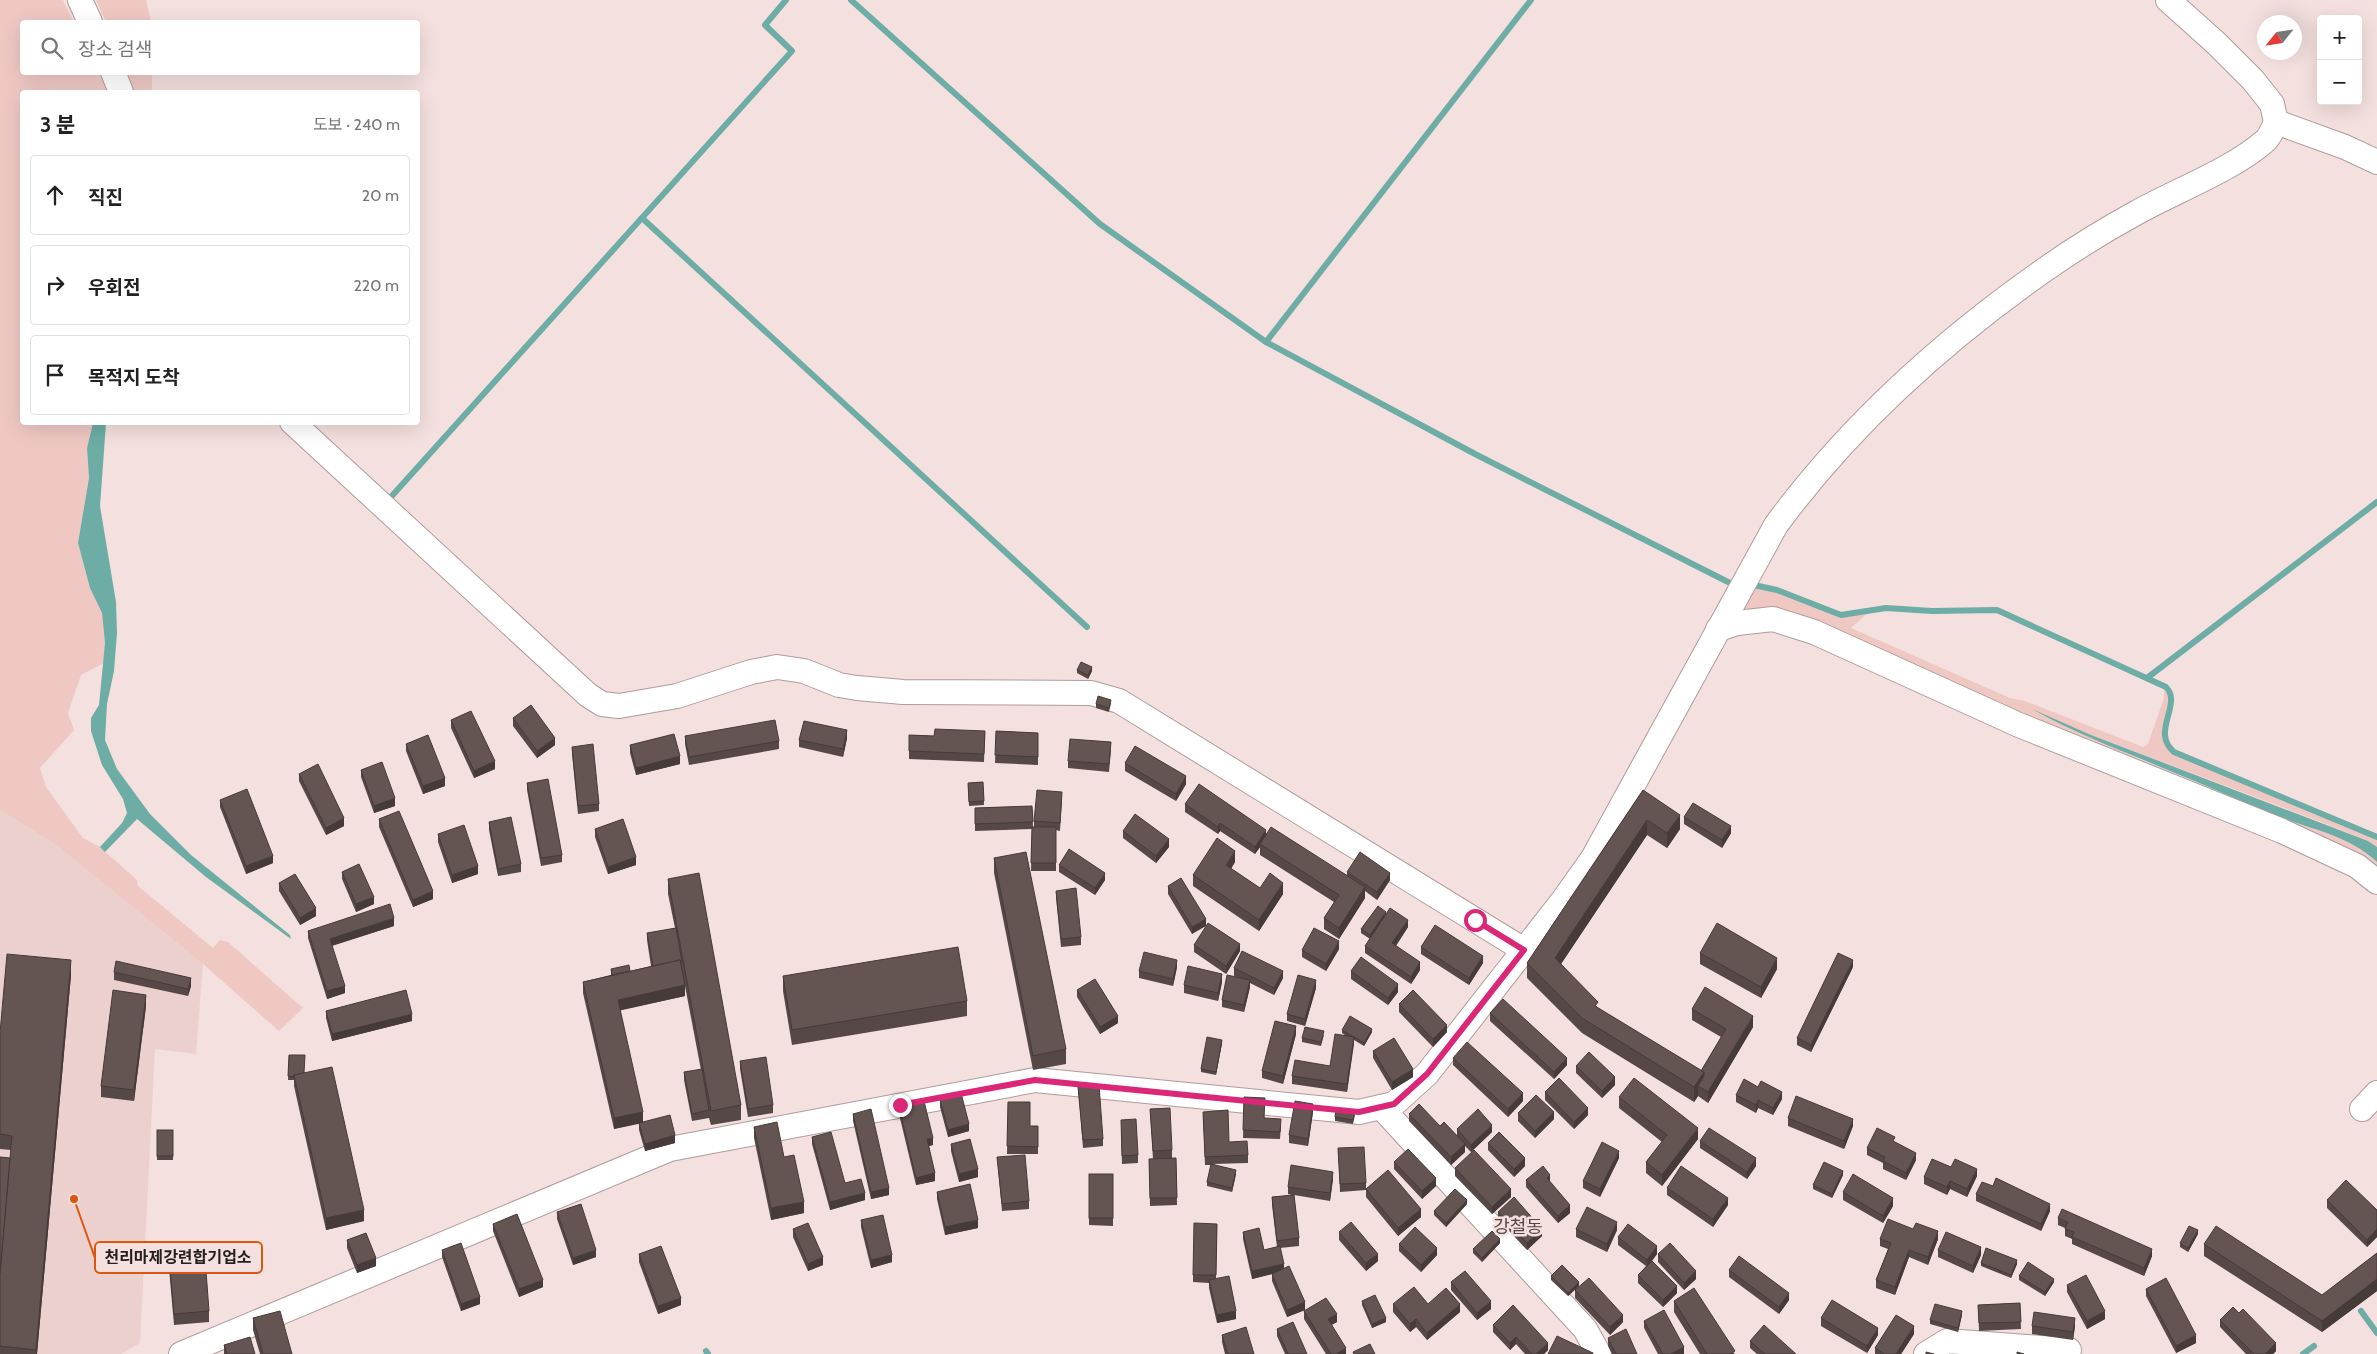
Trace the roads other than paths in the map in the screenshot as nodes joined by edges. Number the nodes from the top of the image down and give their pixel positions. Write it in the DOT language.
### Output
graph roads {
  1 [pos="80,0"];
  2 [pos="2168,0"];
  3 [pos="89,20"];
  4 [pos="114,75"];
  5 [pos="120,90"];
  6 [pos="2276,122"];
  7 [pos="2377,162"];
  8 [pos="295,425"];
  9 [pos="1718,629"];
  10 [pos="2377,882"];
  11 [pos="1524,950"];
  12 [pos="1381,1107"];
  13 [pos="2069,1350"];
  14 [pos="181,1354"];
  15 [pos="1599,1354"];
  16 [pos="1926,1354"];
  1 -- 3 [label="street"];
  2 -- 6 [label="street"];
  4 -- 5 [label="street"];
  6 -- 7 [label="street"];
  6 -- 9 [label="street"];
  8 -- 11 [label="street"];
  9 -- 10 [label="street"];
  9 -- 11 [label="street"];
  11 -- 12 [label="street"];
  12 -- 14 [label="street"];
  12 -- 15 [label="street"];
  13 -- 16 [label="street"];
}
